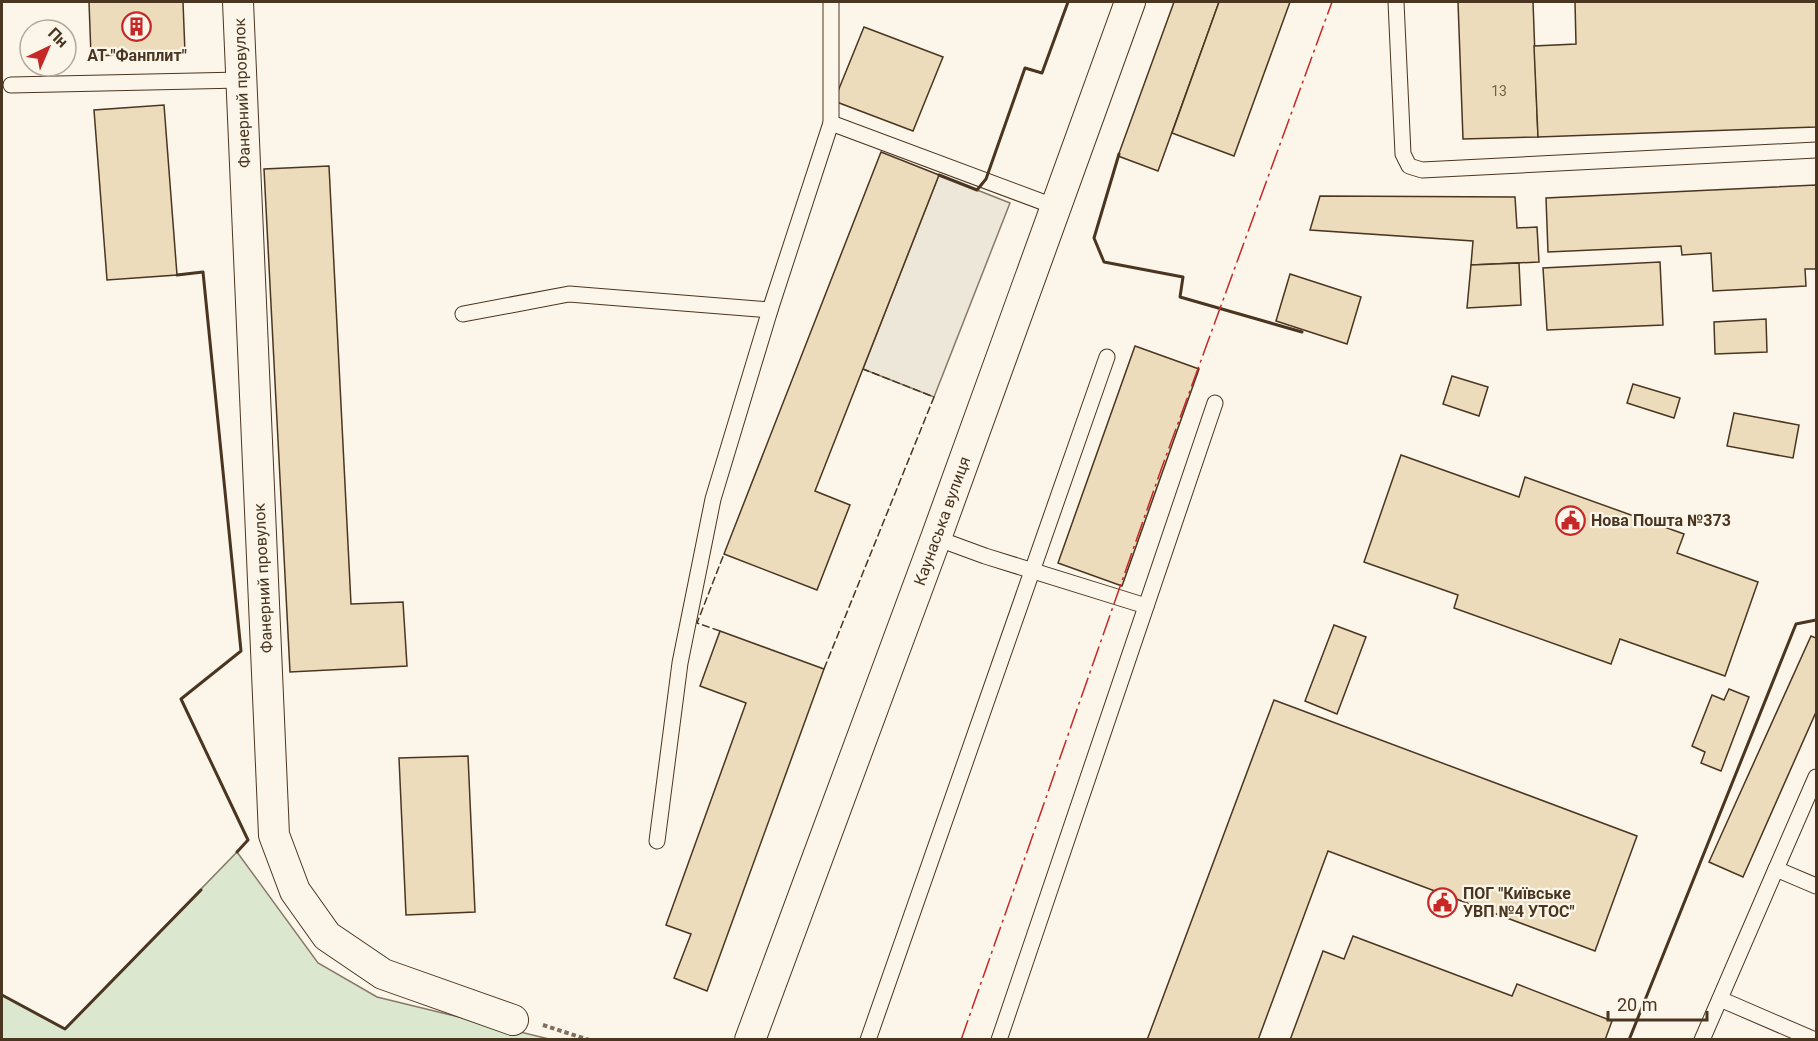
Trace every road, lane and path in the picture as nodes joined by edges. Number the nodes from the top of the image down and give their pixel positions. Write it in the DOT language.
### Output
graph roads {
  1 [pos="238,2"];
  2 [pos="831,2"];
  3 [pos="1130,2"];
  4 [pos="1396,2"];
  5 [pos="241,80"];
  6 [pos="11,85"];
  7 [pos="831,123"];
  8 [pos="1816,150"];
  9 [pos="1056,207"];
  10 [pos="770,310"];
  11 [pos="463,314"];
  12 [pos="1107,357"];
  13 [pos="1215,403"];
  14 [pos="936,538"];
  15 [pos="1032,571"];
  16 [pos="1146,606"];
  17 [pos="1816,777"];
  18 [pos="657,841"];
  19 [pos="1776,869"];
  20 [pos="1816,886"];
  21 [pos="1720,999"];
  22 [pos="513,1020"];
  23 [pos="589,1040"];
  24 [pos="750,1040"];
  25 [pos="868,1040"];
  26 [pos="999,1040"];
  27 [pos="1702,1040"];
  28 [pos="1815,1040"];
  1 -- 5 [label="street, Фанерний провулок"];
  2 -- 7 [label="lane"];
  3 -- 9 [label="street, Каунаська вулиця"];
  4 -- 8 [label="lane"];
  5 -- 6 [label="lane"];
  5 -- 22 [label="street, Фанерний провулок"];
  7 -- 9 [label="lane"];
  7 -- 10 [label="lane"];
  9 -- 14 [label="street, Каунаська вулиця"];
  10 -- 11 [label="lane"];
  10 -- 18 [label="lane"];
  12 -- 15 [label="lane"];
  13 -- 16 [label="lane"];
  14 -- 15 [label="lane"];
  14 -- 24 [label="street, Каунаська вулиця"];
  15 -- 16 [label="lane"];
  15 -- 25 [label="lane"];
  16 -- 26 [label="lane"];
  17 -- 19 [label="lane"];
  19 -- 20 [label="lane"];
  19 -- 21 [label="lane"];
  21 -- 27 [label="lane"];
  21 -- 28 [label="lane"];
  22 -- 23 [label="path"];
}
